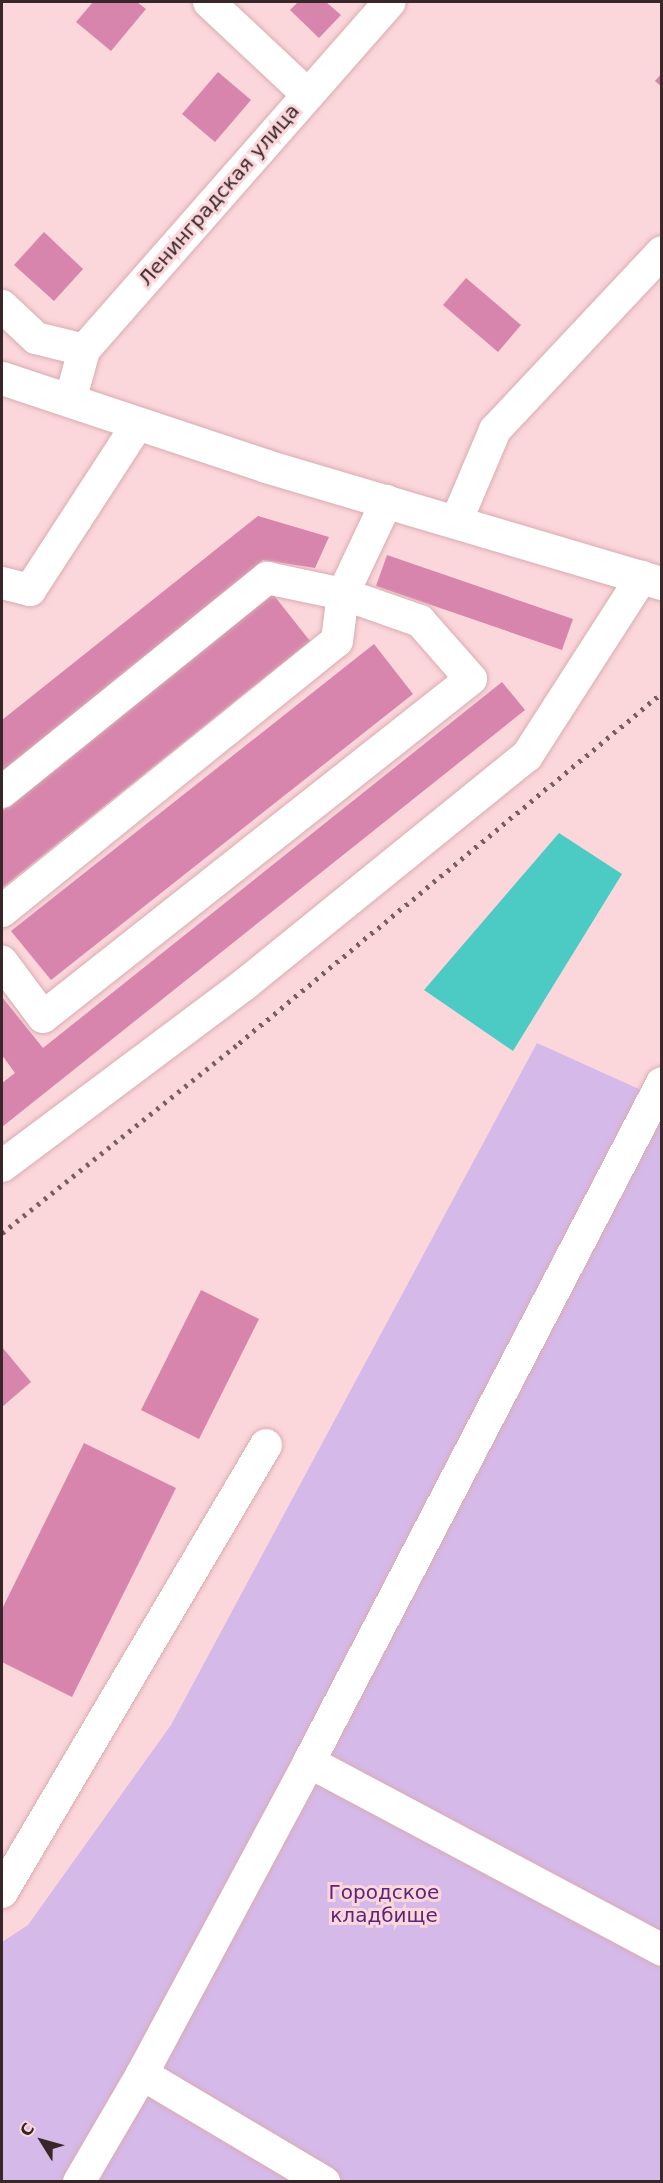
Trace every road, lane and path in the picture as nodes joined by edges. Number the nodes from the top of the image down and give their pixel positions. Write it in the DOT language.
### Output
graph roads {
  1 [pos="209,2"];
  2 [pos="390,2"];
  3 [pos="307,94"];
  4 [pos="662,252"];
  5 [pos="2,306"];
  6 [pos="84,350"];
  7 [pos="2,378"];
  8 [pos="70,401"];
  9 [pos="138,424"];
  10 [pos="387,501"];
  11 [pos="456,522"];
  12 [pos="652,580"];
  13 [pos="2,583"];
  14 [pos="343,594"];
  15 [pos="2,792"];
  16 [pos="2,911"];
  17 [pos="2,962"];
  18 [pos="662,1083"];
  19 [pos="2,1166"];
  20 [pos="266,1445"];
  21 [pos="309,1762"];
  22 [pos="2,1892"];
  23 [pos="662,1950"];
  24 [pos="142,2074"];
  25 [pos="79,2181"];
  26 [pos="324,2181"];
  1 -- 3 [label="street"];
  2 -- 3 [label="street, Ленинградская улица"];
  3 -- 6 [label="street, Ленинградская улица"];
  4 -- 11 [label="street"];
  5 -- 6 [label="street"];
  6 -- 8 [label="street, Ленинградская улица"];
  7 -- 8 [label="main road"];
  8 -- 9 [label="main road"];
  9 -- 10 [label="main road"];
  9 -- 13 [label="street"];
  10 -- 11 [label="main road"];
  10 -- 14 [label="street"];
  11 -- 12 [label="main road"];
  12 -- 19 [label="street"];
  14 -- 15 [label="street"];
  14 -- 16 [label="street"];
  14 -- 17 [label="street"];
  18 -- 21 [label="street"];
  20 -- 22 [label="street"];
  21 -- 23 [label="street"];
  21 -- 24 [label="street"];
  24 -- 25 [label="street"];
  24 -- 26 [label="street"];
}
